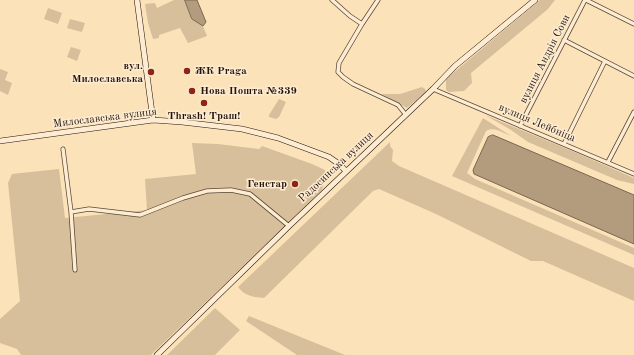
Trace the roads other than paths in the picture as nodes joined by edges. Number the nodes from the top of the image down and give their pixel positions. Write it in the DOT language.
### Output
graph roads {
  1 [pos="137,0"];
  2 [pos="332,0"];
  3 [pos="378,0"];
  4 [pos="535,0"];
  5 [pos="586,0"];
  6 [pos="362,24"];
  7 [pos="634,24"];
  8 [pos="564,40"];
  9 [pos="605,61"];
  10 [pos="634,76"];
  11 [pos="433,89"];
  12 [pos="634,112"];
  13 [pos="406,115"];
  14 [pos="153,120"];
  15 [pos="520,126"];
  16 [pos="0,141"];
  17 [pos="564,144"];
  18 [pos="63,149"];
  19 [pos="608,162"];
  20 [pos="346,171"];
  21 [pos="634,174"];
  22 [pos="71,212"];
  23 [pos="289,226"];
  24 [pos="75,270"];
  25 [pos="157,355"];
  1 -- 14 [label="main road"];
  2 -- 6 [label="street"];
  3 -- 6 [label="street"];
  4 -- 11 [label="main road, Радосинська вулиця"];
  5 -- 7 [label="street"];
  5 -- 8 [label="street, вулиця Андрія Сови"];
  6 -- 13 [label="street"];
  8 -- 9 [label="street"];
  8 -- 15 [label="street, вулиця Андрія Сови"];
  9 -- 10 [label="street"];
  9 -- 17 [label="street"];
  11 -- 13 [label="main road, Радосинська вулиця"];
  11 -- 15 [label="street, вулиця Лейбніца"];
  12 -- 19 [label="street"];
  13 -- 20 [label="main road, Радосинська вулиця"];
  14 -- 16 [label="main road, Милославська вулиця"];
  14 -- 20 [label="main road, Милославська вулиця"];
  15 -- 17 [label="street, вулиця Лейбніца"];
  17 -- 19 [label="street, вулиця Лейбніца"];
  18 -- 22 [label="street"];
  19 -- 21 [label="street, вулиця Лейбніца"];
  20 -- 23 [label="main road, Радосинська вулиця"];
  22 -- 23 [label="street"];
  22 -- 24 [label="street"];
  23 -- 25 [label="main road, Радосинська вулиця"];
}
